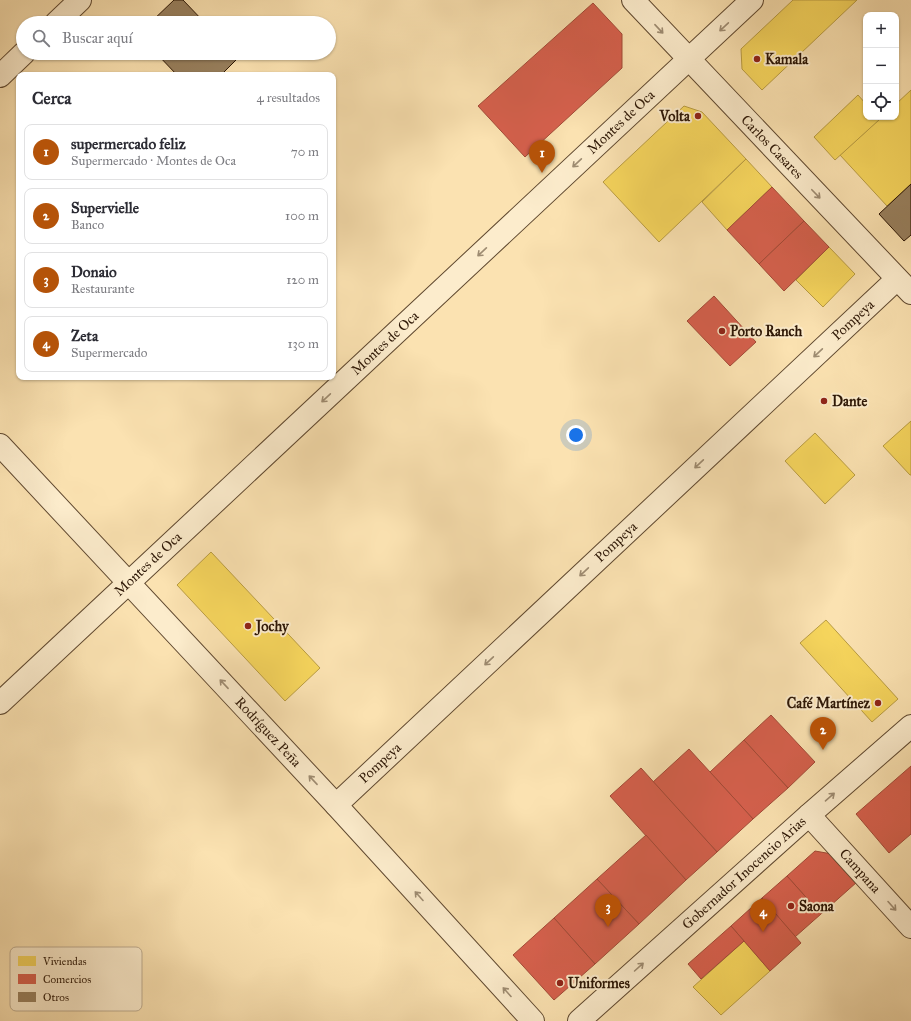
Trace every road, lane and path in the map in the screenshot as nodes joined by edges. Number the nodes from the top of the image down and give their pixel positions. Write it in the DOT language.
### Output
graph roads {
  1 [pos="80,0"];
  2 [pos="633,0"];
  3 [pos="752,0"];
  4 [pos="63,16"];
  5 [pos="17,60"];
  6 [pos="688,60"];
  7 [pos="0,76"];
  8 [pos="904,286"];
  9 [pos="0,445"];
  10 [pos="129,582"];
  11 [pos="0,703"];
  12 [pos="911,726"];
  13 [pos="336,805"];
  14 [pos="809,815"];
  15 [pos="911,927"];
  16 [pos="533,1021"];
  17 [pos="579,1021"];
  1 -- 4 [label="street"];
  2 -- 6 [label="street, Carlos Casares, one-way"];
  3 -- 6 [label="street, Montes de Oca, one-way"];
  5 -- 7 [label="street"];
  6 -- 8 [label="street, Carlos Casares, one-way"];
  6 -- 10 [label="street, Montes de Oca, one-way"];
  8 -- 13 [label="street, Pompeya, one-way"];
  9 -- 10 [label="street, Rodríguez Peña"];
  10 -- 11 [label="street, Montes de Oca"];
  13 -- 10 [label="street, Rodríguez Peña, one-way"];
  14 -- 12 [label="street, Gobernador Inocencio Arias, one-way"];
  16 -- 13 [label="street, Rodríguez Peña, one-way"];
  14 -- 15 [label="street, Campana, one-way"];
  17 -- 14 [label="street, Gobernador Inocencio Arias, one-way"];
}
